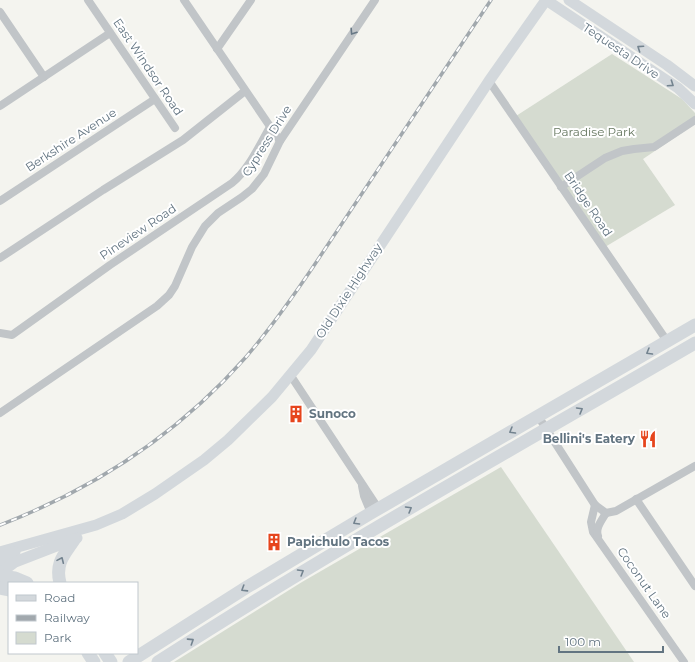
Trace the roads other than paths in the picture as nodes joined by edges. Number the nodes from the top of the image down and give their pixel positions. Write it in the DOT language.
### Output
graph roads {
  1 [pos="88,0"];
  2 [pos="184,0"];
  3 [pos="252,0"];
  4 [pos="375,0"];
  5 [pos="546,0"];
  6 [pos="569,0"];
  7 [pos="0,12"];
  8 [pos="110,33"];
  9 [pos="217,49"];
  10 [pos="44,77"];
  11 [pos="489,81"];
  12 [pos="695,86"];
  13 [pos="245,91"];
  14 [pos="155,98"];
  15 [pos="695,104"];
  16 [pos="0,106"];
  17 [pos="695,120"];
  18 [pos="270,127"];
  19 [pos="175,128"];
  20 [pos="282,140"];
  21 [pos="561,187"];
  22 [pos="0,201"];
  23 [pos="0,258"];
  24 [pos="695,325"];
  25 [pos="0,332"];
  26 [pos="667,341"];
  27 [pos="695,343"];
  28 [pos="291,376"];
  29 [pos="0,413"];
  30 [pos="538,416"];
  31 [pos="546,429"];
  32 [pos="695,466"];
  33 [pos="402,495"];
  34 [pos="636,499"];
  35 [pos="595,506"];
  36 [pos="375,510"];
  37 [pos="606,513"];
  38 [pos="385,522"];
  39 [pos="96,525"];
  40 [pos="363,535"];
  41 [pos="54,537"];
  42 [pos="598,537"];
  43 [pos="74,540"];
  44 [pos="0,552"];
  45 [pos="0,561"];
  46 [pos="0,573"];
  47 [pos="0,576"];
  48 [pos="25,582"];
  49 [pos="60,582"];
  50 [pos="695,586"];
  51 [pos="129,662"];
  52 [pos="158,662"];
  53 [pos="684,662"];
  1 -- 8 [label="street, East Windsor Road"];
  2 -- 9 [label="street"];
  3 -- 9 [label="street"];
  4 -- 20 [label="street, Cypress Drive, one-way"];
  5 -- 11 [label="street, Old Dixie Highway"];
  5 -- 15 [label="street, Tequesta Drive, one-way"];
  12 -- 6 [label="street, Tequesta Drive, one-way"];
  7 -- 10 [label="street"];
  8 -- 10 [label="street"];
  8 -- 14 [label="street, East Windsor Road"];
  9 -- 13 [label="street"];
  10 -- 16 [label="street"];
  11 -- 21 [label="street, Bridge Road"];
  11 -- 28 [label="street, Old Dixie Highway"];
  13 -- 18 [label="street"];
  13 -- 23 [label="street"];
  14 -- 19 [label="street, East Windsor Road"];
  14 -- 22 [label="street, Berkshire Avenue"];
  17 -- 21 [label="street"];
  18 -- 20 [label="street"];
  18 -- 25 [label="street, Pineview Road"];
  20 -- 29 [label="street, Cypress Drive"];
  21 -- 26 [label="street, Bridge Road"];
  24 -- 26 [label="main road"];
  26 -- 30 [label="main road, one-way"];
  31 -- 27 [label="main road, one-way"];
  28 -- 36 [label="street"];
  28 -- 39 [label="street, Old Dixie Highway"];
  30 -- 31 [label="street"];
  30 -- 33 [label="main road, one-way"];
  31 -- 35 [label="street"];
  38 -- 31 [label="main road, one-way"];
  32 -- 34 [label="street"];
  33 -- 36 [label="main road"];
  33 -- 38 [label="main road"];
  34 -- 37 [label="street"];
  34 -- 50 [label="street"];
  35 -- 37 [label="street"];
  35 -- 42 [label="street, Coconut Lane"];
  36 -- 40 [label="main road"];
  36 -- 51 [label="main road, one-way"];
  37 -- 42 [label="street"];
  38 -- 40 [label="main road"];
  39 -- 41 [label="street, Old Dixie Highway"];
  39 -- 43 [label="street, Old Dixie Highway"];
  52 -- 40 [label="main road, one-way"];
  41 -- 44 [label="street, Old Dixie Highway"];
  41 -- 45 [label="street"];
  42 -- 53 [label="street, Coconut Lane"];
  43 -- 46 [label="street, Old Dixie Highway"];
  49 -- 43 [label="main road, one-way"];
  47 -- 48 [label="main road"];
}
